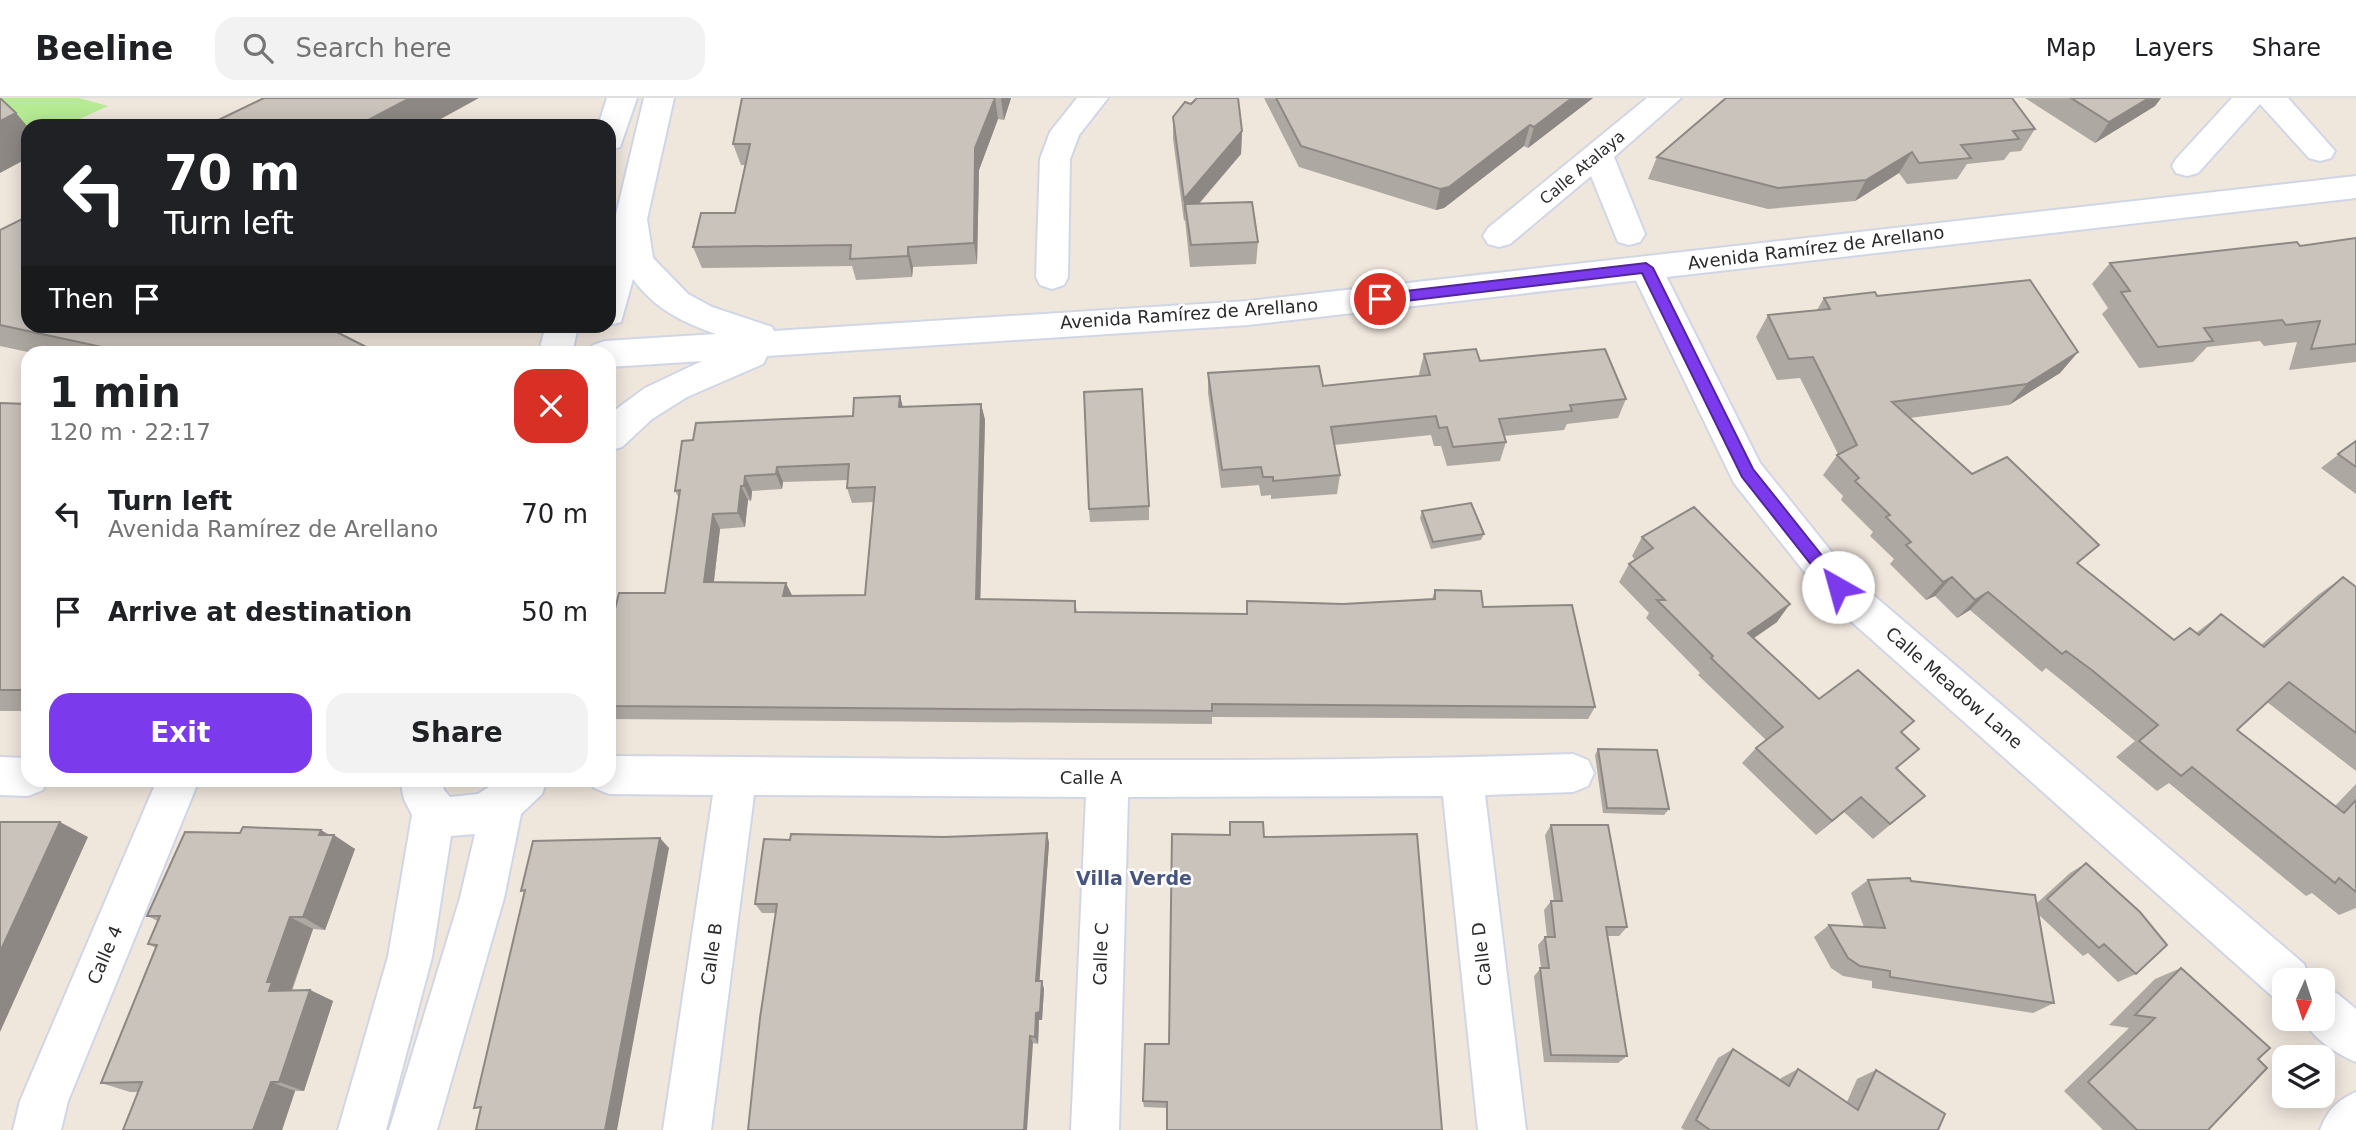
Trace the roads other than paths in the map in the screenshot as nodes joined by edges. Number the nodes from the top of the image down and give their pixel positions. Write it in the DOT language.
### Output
graph roads {
  1 [pos="622,98"];
  2 [pos="659,98"];
  3 [pos="672,98"];
  4 [pos="1093,98"];
  5 [pos="1666,98"];
  6 [pos="2249,98"];
  7 [pos="2271,98"];
  8 [pos="616,119"];
  9 [pos="648,148"];
  10 [pos="2320,151"];
  11 [pos="1597,153"];
  12 [pos="2187,166"];
  13 [pos="2356,187"];
  14 [pos="633,215"];
  15 [pos="1499,236"];
  16 [pos="1638,251"];
  17 [pos="1052,278"];
  18 [pos="616,284"];
  19 [pos="782,342"];
  20 [pos="616,353"];
  21 [pos="616,431"];
  22 [pos="1573,773"];
  23 [pos="616,775"];
  24 [pos="0,776"];
  25 [pos="21,777"];
  26 [pos="1462,777"];
  27 [pos="736,778"];
  28 [pos="1108,778"];
  29 [pos="175,787"];
  30 [pos="514,793"];
  31 [pos="427,795"];
  32 [pos="2274,968"];
  33 [pos="2335,1021"];
  34 [pos="2356,1039"];
  35 [pos="2356,1116"];
  36 [pos="37,1130"];
  37 [pos="362,1130"];
  38 [pos="413,1130"];
  39 [pos="687,1130"];
  40 [pos="1095,1130"];
  41 [pos="1502,1130"];
  42 [pos="2344,1130"];
  1 -- 8 [label="street"];
  2 -- 9 [label="street"];
  3 -- 9 [label="street"];
  4 -- 17 [label="street"];
  5 -- 11 [label="street, Calle Atalaya"];
  6 -- 12 [label="street"];
  7 -- 10 [label="street"];
  9 -- 14 [label="street"];
  11 -- 15 [label="street, Calle Atalaya"];
  11 -- 16 [label="street, Calle Meadow Lane"];
  13 -- 16 [label="street, Avenida Ramírez de Arellano"];
  14 -- 18 [label="street"];
  14 -- 19 [label="street"];
  16 -- 19 [label="street, Avenida Ramírez de Arellano"];
  16 -- 32 [label="street, Calle Meadow Lane"];
  19 -- 20 [label="street, Avenida Ramírez de Arellano"];
  19 -- 21 [label="street"];
  22 -- 26 [label="street, Calle A"];
  23 -- 27 [label="street, Calle A"];
  24 -- 25 [label="street"];
  26 -- 28 [label="street, Calle A"];
  26 -- 41 [label="street, Calle D"];
  27 -- 28 [label="street, Calle A"];
  27 -- 39 [label="street, Calle B"];
  28 -- 40 [label="street, Calle C"];
  29 -- 36 [label="street, Calle 4"];
  30 -- 31 [label="street"];
  30 -- 38 [label="street"];
  31 -- 37 [label="street"];
  33 -- 34 [label="street"];
  35 -- 42 [label="street"];
}
